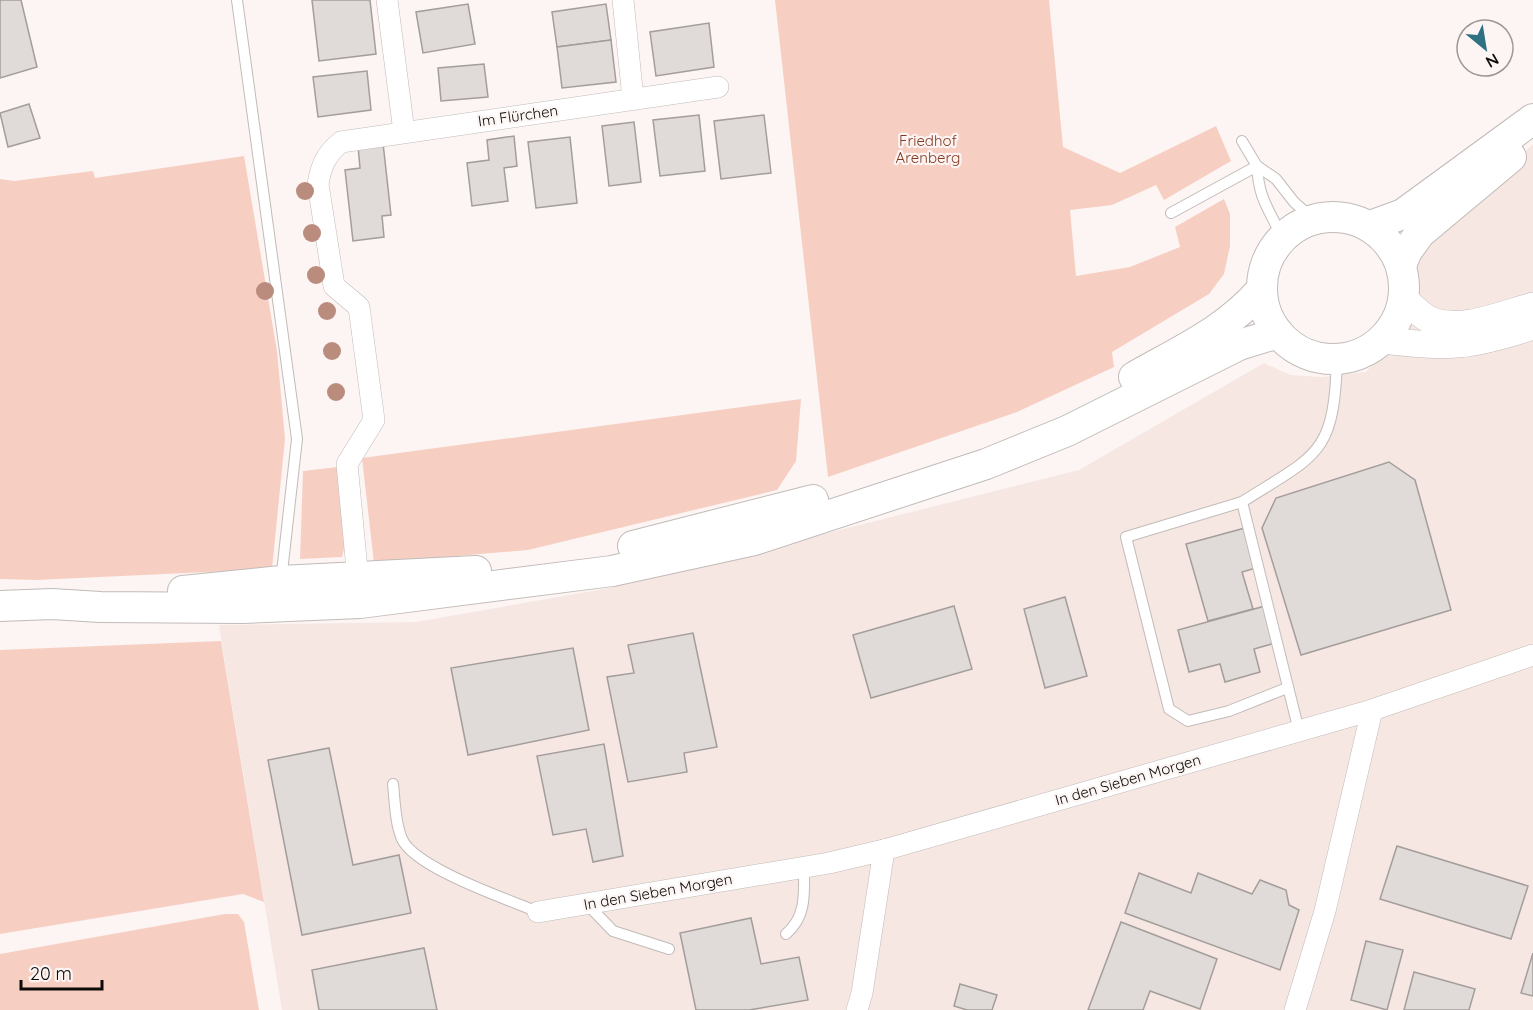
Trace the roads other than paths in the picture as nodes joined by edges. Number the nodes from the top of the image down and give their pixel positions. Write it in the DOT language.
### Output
graph roads {
  1 [pos="237,0"];
  2 [pos="387,0"];
  3 [pos="623,0"];
  4 [pos="718,87"];
  5 [pos="633,99"];
  6 [pos="1533,119"];
  7 [pos="404,132"];
  8 [pos="1533,138"];
  9 [pos="1242,141"];
  10 [pos="1257,166"];
  11 [pos="1171,213"];
  12 [pos="1313,219"];
  13 [pos="1370,226"];
  14 [pos="1282,237"];
  15 [pos="1401,265"];
  16 [pos="1262,289"];
  17 [pos="1404,299"];
  18 [pos="1533,306"];
  19 [pos="1533,326"];
  20 [pos="1278,333"];
  21 [pos="1383,339"];
  22 [pos="1337,359"];
  23 [pos="1242,502"];
  24 [pos="280,581"];
  25 [pos="359,590"];
  26 [pos="52,604"];
  27 [pos="0,606"];
  28 [pos="1533,655"];
  29 [pos="1287,688"];
  30 [pos="1372,710"];
  31 [pos="1299,731"];
  32 [pos="393,784"];
  33 [pos="884,850"];
  34 [pos="804,867"];
  35 [pos="587,904"];
  36 [pos="538,912"];
  37 [pos="786,934"];
  38 [pos="669,949"];
  39 [pos="857,1010"];
  40 [pos="1296,1010"];
  1 -- 24 [label="lane"];
  2 -- 7 [label="street"];
  3 -- 5 [label="street"];
  4 -- 5 [label="street, Im Flürchen"];
  5 -- 7 [label="street, Im Flürchen"];
  6 -- 13 [label="main road"];
  7 -- 25 [label="street, Im Flürchen"];
  8 -- 15 [label="main road"];
  9 -- 10 [label="lane"];
  10 -- 11 [label="lane"];
  10 -- 12 [label="lane"];
  10 -- 14 [label="lane"];
  12 -- 13 [label="main road"];
  12 -- 14 [label="main road"];
  13 -- 15 [label="main road"];
  14 -- 16 [label="main road"];
  15 -- 17 [label="main road"];
  16 -- 20 [label="main road"];
  16 -- 25 [label="main road"];
  17 -- 18 [label="street"];
  17 -- 21 [label="main road"];
  19 -- 21 [label="street"];
  20 -- 22 [label="main road"];
  20 -- 25 [label="main road"];
  21 -- 22 [label="main road"];
  22 -- 23 [label="lane"];
  23 -- 29 [label="lane"];
  23 -- 29 [label="lane"];
  24 -- 25 [label="main road"];
  24 -- 26 [label="main road"];
  25 -- 26 [label="main road"];
  26 -- 27 [label="main road"];
  28 -- 30 [label="street, In den Sieben Morgen"];
  29 -- 31 [label="lane"];
  30 -- 31 [label="street, In den Sieben Morgen"];
  30 -- 40 [label="street"];
  31 -- 33 [label="street, In den Sieben Morgen"];
  32 -- 36 [label="lane"];
  33 -- 34 [label="street, In den Sieben Morgen"];
  33 -- 39 [label="street"];
  34 -- 35 [label="street, In den Sieben Morgen"];
  34 -- 37 [label="lane"];
  35 -- 36 [label="street, In den Sieben Morgen"];
  35 -- 38 [label="lane"];
}
